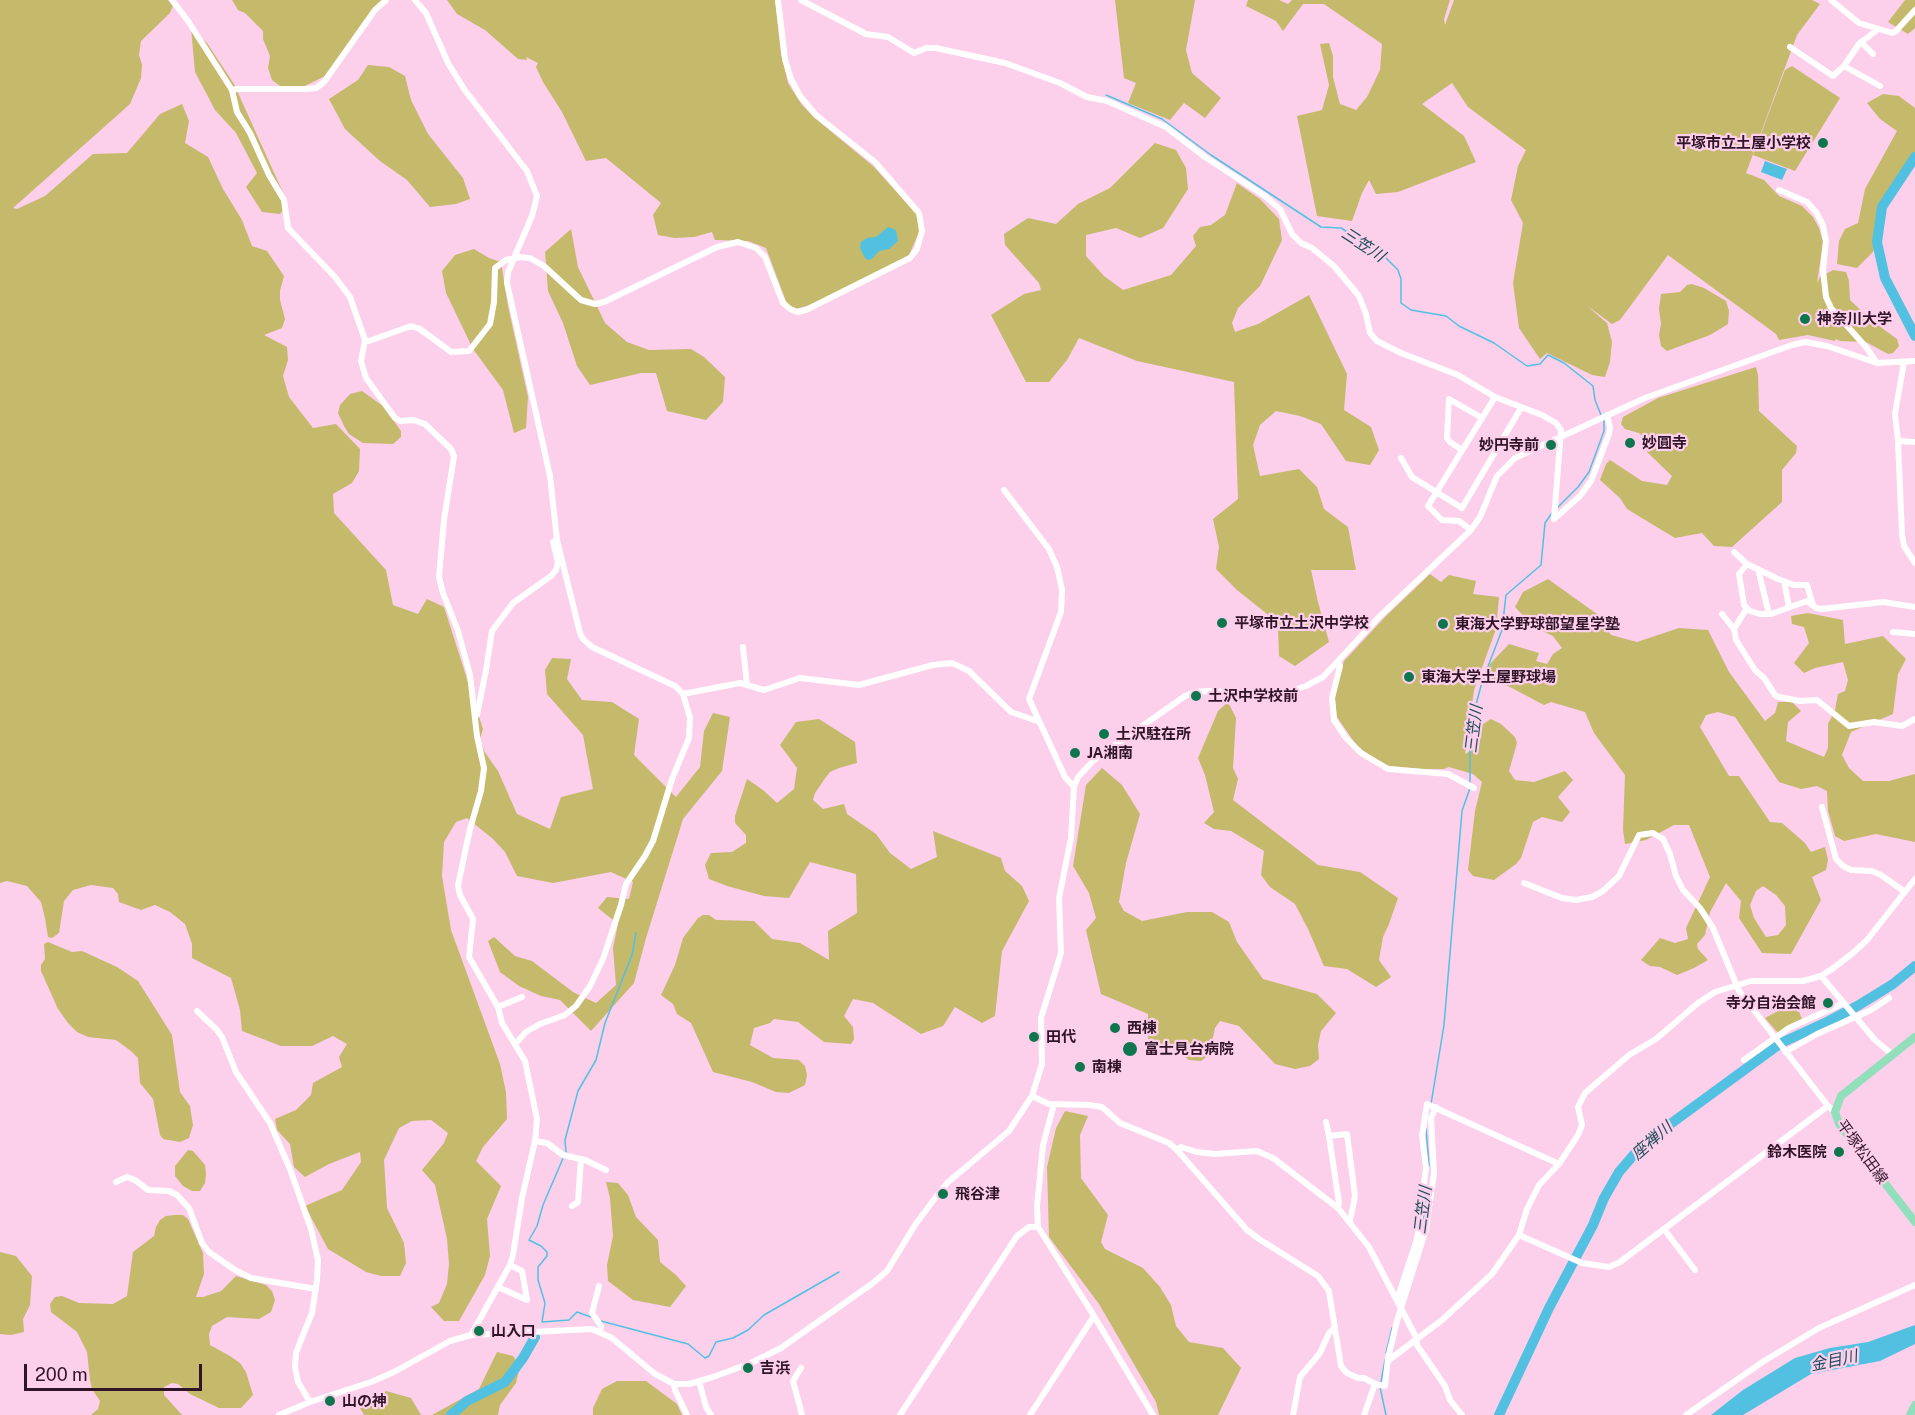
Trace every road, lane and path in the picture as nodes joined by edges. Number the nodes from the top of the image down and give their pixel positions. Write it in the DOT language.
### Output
graph roads {
  1 [pos="172,0"];
  2 [pos="386,0"];
  3 [pos="415,0"];
  4 [pos="778,0"];
  5 [pos="801,0"];
  6 [pos="1831,0"];
  7 [pos="1915,10"];
  8 [pos="1877,30"];
  9 [pos="1861,42"];
  10 [pos="1790,47"];
  11 [pos="1873,54"];
  12 [pos="1844,66"];
  13 [pos="1880,86"];
  14 [pos="232,90"];
  15 [pos="1779,190"];
  16 [pos="513,258"];
  17 [pos="365,340"];
  18 [pos="1915,361"];
  19 [pos="1904,362"];
  20 [pos="1876,363"];
  21 [pos="1495,397"];
  22 [pos="1521,408"];
  23 [pos="1607,415"];
  24 [pos="1482,418"];
  25 [pos="1560,437"];
  26 [pos="1898,441"];
  27 [pos="1915,442"];
  28 [pos="1462,450"];
  29 [pos="1401,458"];
  30 [pos="1004,490"];
  31 [pos="1438,492"];
  32 [pos="1471,530"];
  33 [pos="557,540"];
  34 [pos="1734,552"];
  35 [pos="1915,562"];
  36 [pos="1747,564"];
  37 [pos="1758,569"];
  38 [pos="1784,581"];
  39 [pos="1813,606"];
  40 [pos="1789,607"];
  41 [pos="1915,607"];
  42 [pos="1747,608"];
  43 [pos="1722,614"];
  44 [pos="1769,614"];
  45 [pos="1734,629"];
  46 [pos="1893,632"];
  47 [pos="1915,634"];
  48 [pos="743,647"];
  49 [pos="1338,663"];
  50 [pos="747,685"];
  51 [pos="683,694"];
  52 [pos="476,718"];
  53 [pos="1915,719"];
  54 [pos="1037,721"];
  55 [pos="1074,787"];
  56 [pos="1473,788"];
  57 [pos="1822,807"];
  58 [pos="1915,879"];
  59 [pos="1524,883"];
  60 [pos="1905,892"];
  61 [pos="1821,976"];
  62 [pos="1735,985"];
  63 [pos="522,997"];
  64 [pos="1889,998"];
  65 [pos="1844,1003"];
  66 [pos="498,1006"];
  67 [pos="197,1011"];
  68 [pos="1855,1016"];
  69 [pos="1915,1037"];
  70 [pos="1775,1038"];
  71 [pos="516,1043"];
  72 [pos="1785,1052"];
  73 [pos="1893,1055"];
  74 [pos="1744,1060"];
  75 [pos="1032,1096"];
  76 [pos="1054,1104"];
  77 [pos="1436,1107"];
  78 [pos="1828,1107"];
  79 [pos="1835,1112"];
  80 [pos="1326,1122"];
  81 [pos="1329,1136"];
  82 [pos="535,1141"];
  83 [pos="1178,1150"];
  84 [pos="1197,1152"];
  85 [pos="581,1159"];
  86 [pos="1190,1164"];
  87 [pos="1559,1164"];
  88 [pos="606,1170"];
  89 [pos="116,1182"];
  90 [pos="572,1206"];
  91 [pos="1338,1208"];
  92 [pos="1350,1221"];
  93 [pos="1915,1222"];
  94 [pos="1038,1227"];
  95 [pos="1664,1229"];
  96 [pos="1519,1235"];
  97 [pos="510,1265"];
  98 [pos="1695,1270"];
  99 [pos="1915,1285"];
  100 [pos="599,1286"];
  101 [pos="498,1287"];
  102 [pos="316,1289"];
  103 [pos="1397,1301"];
  104 [pos="1401,1309"];
  105 [pos="1094,1316"];
  106 [pos="1334,1328"];
  107 [pos="600,1331"];
  108 [pos="471,1335"];
  109 [pos="1417,1339"];
  110 [pos="1389,1360"];
  111 [pos="801,1368"];
  112 [pos="699,1381"];
  113 [pos="674,1384"];
  114 [pos="1375,1384"];
  115 [pos="310,1402"];
  116 [pos="1915,1405"];
  117 [pos="279,1415"];
  118 [pos="687,1415"];
  119 [pos="711,1415"];
  120 [pos="802,1415"];
  121 [pos="900,1415"];
  122 [pos="1030,1415"];
  123 [pos="1153,1415"];
  124 [pos="1293,1415"];
  125 [pos="1364,1415"];
  126 [pos="1462,1415"];
  127 [pos="1686,1415"];
  128 [pos="1910,1415"];
  1 -- 14 [label="street"];
  2 -- 14 [label="street"];
  3 -- 16 [label="street"];
  4 -- 16 [label="street"];
  5 -- 21 [label="street"];
  6 -- 8 [label="street"];
  7 -- 8 [label="street"];
  8 -- 9 [label="street"];
  9 -- 11 [label="street"];
  9 -- 12 [label="street"];
  10 -- 12 [label="street"];
  12 -- 13 [label="street"];
  14 -- 17 [label="street"];
  15 -- 20 [label="street"];
  16 -- 17 [label="street"];
  16 -- 33 [label="street"];
  17 -- 52 [label="street"];
  18 -- 19 [label="street"];
  19 -- 20 [label="street"];
  19 -- 26 [label="street"];
  20 -- 23 [label="street"];
  21 -- 22 [label="street"];
  21 -- 24 [label="street"];
  22 -- 25 [label="street"];
  22 -- 31 [label="street"];
  23 -- 25 [label="street"];
  23 -- 25 [label="street"];
  24 -- 28 [label="street"];
  24 -- 28 [label="street"];
  25 -- 32 [label="street"];
  26 -- 27 [label="street"];
  26 -- 35 [label="street"];
  28 -- 31 [label="street"];
  29 -- 31 [label="street"];
  30 -- 54 [label="street"];
  31 -- 32 [label="street"];
  32 -- 49 [label="street"];
  33 -- 51 [label="street"];
  33 -- 52 [label="street"];
  34 -- 36 [label="street"];
  36 -- 37 [label="street"];
  36 -- 42 [label="street"];
  37 -- 38 [label="street"];
  37 -- 44 [label="street"];
  38 -- 39 [label="street"];
  38 -- 40 [label="street"];
  39 -- 40 [label="street"];
  39 -- 41 [label="street"];
  40 -- 44 [label="street"];
  42 -- 44 [label="street"];
  42 -- 45 [label="street"];
  43 -- 45 [label="street"];
  45 -- 53 [label="street"];
  46 -- 47 [label="street"];
  48 -- 50 [label="street"];
  49 -- 55 [label="street"];
  49 -- 56 [label="street"];
  50 -- 51 [label="street"];
  50 -- 54 [label="street"];
  51 -- 71 [label="street"];
  52 -- 66 [label="street"];
  54 -- 55 [label="street"];
  55 -- 75 [label="street"];
  57 -- 60 [label="street"];
  58 -- 60 [label="street"];
  59 -- 62 [label="street"];
  60 -- 61 [label="street"];
  61 -- 62 [label="street"];
  61 -- 65 [label="street"];
  62 -- 70 [label="street"];
  62 -- 87 [label="street"];
  63 -- 66 [label="street"];
  64 -- 68 [label="street"];
  65 -- 68 [label="street"];
  65 -- 70 [label="street"];
  66 -- 71 [label="street"];
  67 -- 102 [label="street"];
  68 -- 72 [label="street"];
  68 -- 73 [label="street"];
  69 -- 73 [label="main road, 平塚松田線"];
  70 -- 72 [label="street"];
  70 -- 74 [label="street"];
  71 -- 82 [label="street"];
  72 -- 78 [label="street"];
  73 -- 79 [label="main road, 平塚松田線"];
  75 -- 76 [label="street"];
  75 -- 112 [label="street"];
  76 -- 83 [label="street"];
  76 -- 94 [label="street"];
  77 -- 87 [label="street"];
  77 -- 103 [label="street"];
  77 -- 104 [label="street"];
  78 -- 79 [label="street"];
  78 -- 95 [label="street"];
  79 -- 93 [label="main road, 平塚松田線"];
  80 -- 81 [label="street"];
  81 -- 91 [label="street"];
  81 -- 92 [label="street"];
  82 -- 85 [label="street"];
  82 -- 97 [label="street"];
  83 -- 84 [label="street"];
  83 -- 86 [label="street"];
  84 -- 86 [label="street"];
  84 -- 91 [label="street"];
  85 -- 88 [label="street"];
  85 -- 90 [label="street"];
  86 -- 106 [label="street"];
  87 -- 96 [label="street"];
  89 -- 102 [label="street"];
  91 -- 92 [label="street"];
  92 -- 103 [label="street"];
  94 -- 105 [label="street"];
  94 -- 121 [label="street"];
  95 -- 96 [label="street"];
  95 -- 98 [label="street"];
  96 -- 109 [label="street"];
  97 -- 101 [label="street"];
  97 -- 101 [label="street"];
  99 -- 127 [label="street"];
  100 -- 107 [label="street"];
  101 -- 108 [label="street"];
  102 -- 115 [label="street"];
  103 -- 104 [label="street"];
  104 -- 109 [label="street"];
  104 -- 110 [label="street"];
  105 -- 122 [label="street"];
  105 -- 123 [label="street"];
  106 -- 114 [label="street"];
  106 -- 124 [label="street"];
  107 -- 108 [label="street"];
  107 -- 113 [label="street"];
  108 -- 115 [label="street"];
  109 -- 110 [label="street"];
  109 -- 126 [label="street"];
  110 -- 114 [label="street"];
  111 -- 120 [label="street"];
  112 -- 113 [label="street"];
  112 -- 119 [label="street"];
  113 -- 118 [label="street"];
  114 -- 125 [label="street"];
  115 -- 117 [label="street"];
  116 -- 128 [label="main road"];
}
